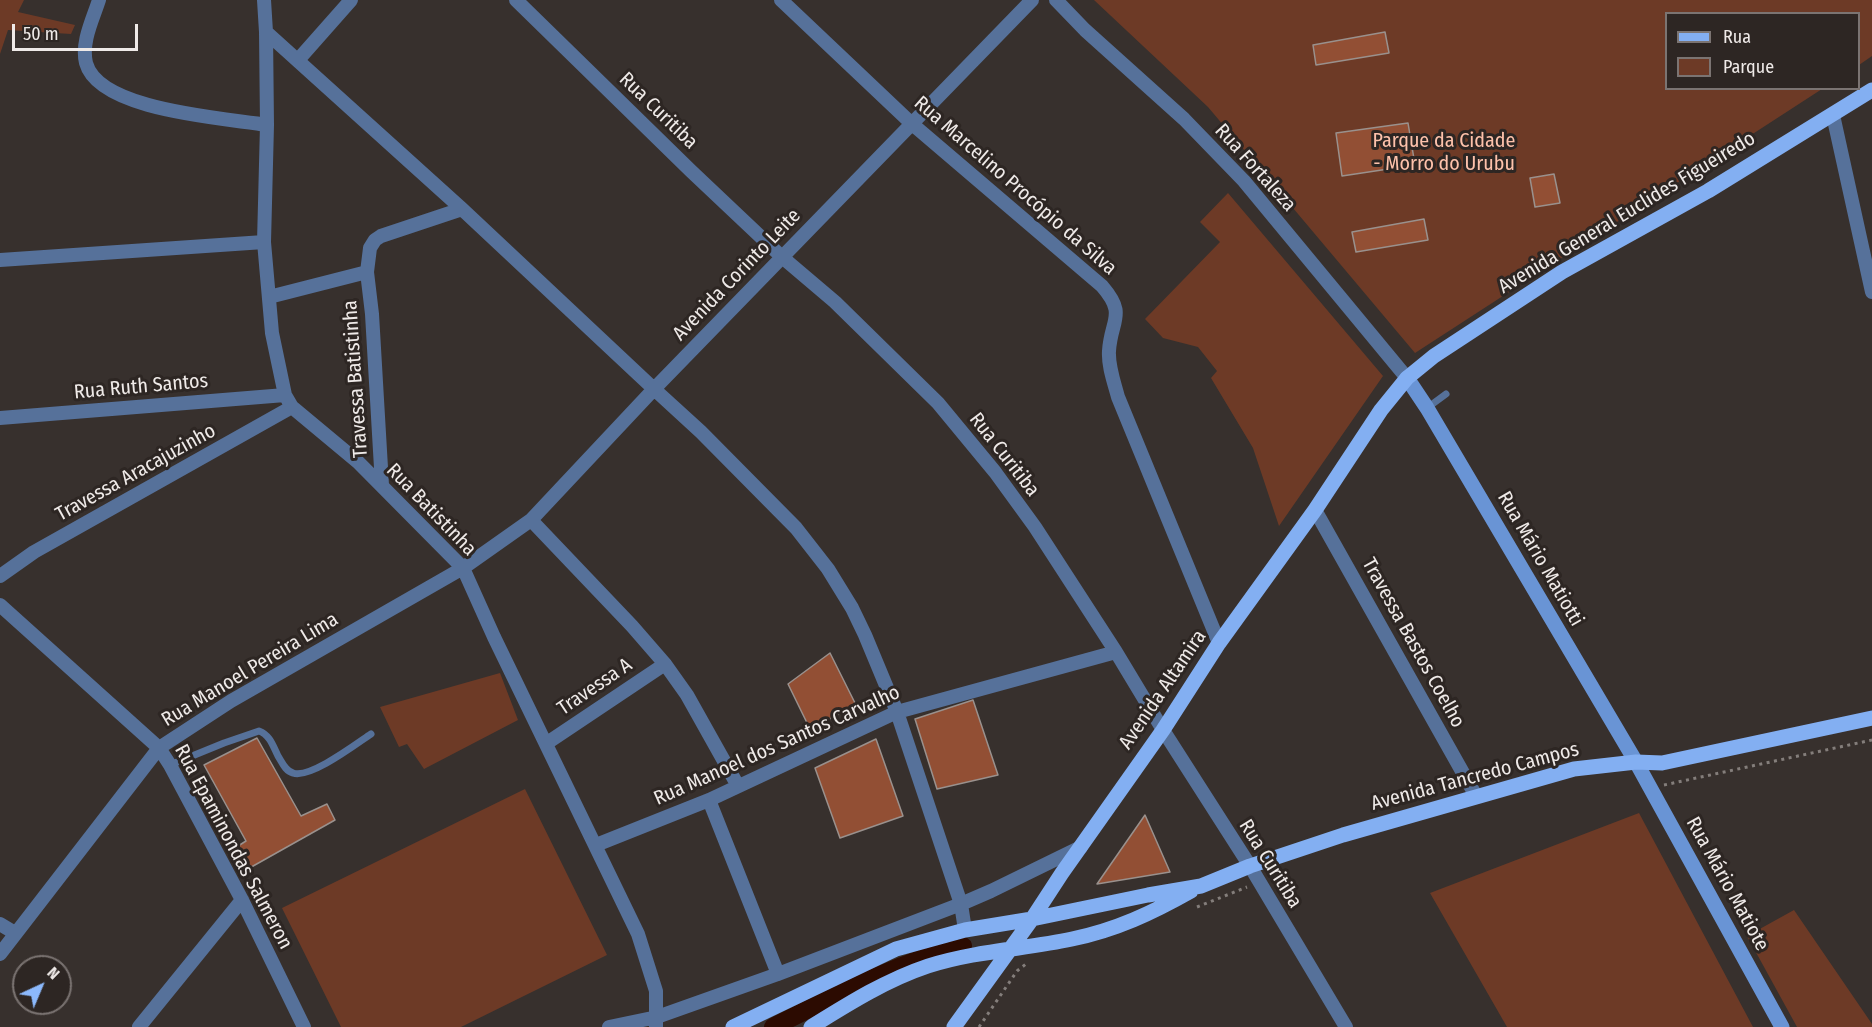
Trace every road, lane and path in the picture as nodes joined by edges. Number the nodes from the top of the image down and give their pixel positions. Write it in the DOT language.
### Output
graph roads {
  1 [pos="99,0"];
  2 [pos="264,0"];
  3 [pos="351,0"];
  4 [pos="516,0"];
  5 [pos="781,0"];
  6 [pos="1032,0"];
  7 [pos="1056,0"];
  8 [pos="266,32"];
  9 [pos="298,60"];
  10 [pos="1872,90"];
  11 [pos="1833,114"];
  12 [pos="911,123"];
  13 [pos="267,124"];
  14 [pos="462,208"];
  15 [pos="264,242"];
  16 [pos="782,257"];
  17 [pos="0,260"];
  18 [pos="367,272"];
  19 [pos="1872,292"];
  20 [pos="269,297"];
  21 [pos="1407,378"];
  22 [pos="654,389"];
  23 [pos="1446,394"];
  24 [pos="288,401"];
  25 [pos="1427,408"];
  26 [pos="0,418"];
  27 [pos="382,485"];
  28 [pos="1315,510"];
  29 [pos="531,520"];
  30 [pos="463,568"];
  31 [pos="0,576"];
  32 [pos="0,605"];
  33 [pos="1219,643"];
  34 [pos="1116,652"];
  35 [pos="665,664"];
  36 [pos="897,711"];
  37 [pos="1872,718"];
  38 [pos="1163,730"];
  39 [pos="371,734"];
  40 [pos="1872,740"];
  41 [pos="547,743"];
  42 [pos="159,748"];
  43 [pos="1636,762"];
  44 [pos="170,765"];
  45 [pos="1647,782"];
  46 [pos="738,786"];
  47 [pos="1476,796"];
  48 [pos="709,800"];
  49 [pos="596,845"];
  50 [pos="1081,847"];
  51 [pos="1250,866"];
  52 [pos="1260,882"];
  53 [pos="1201,885"];
  54 [pos="242,900"];
  55 [pos="961,904"];
  56 [pos="1194,909"];
  57 [pos="1032,919"];
  58 [pos="0,924"];
  59 [pos="965,930"];
  60 [pos="15,933"];
  61 [pos="1009,950"];
  62 [pos="0,954"];
  63 [pos="1033,962"];
  64 [pos="778,974"];
  65 [pos="656,1022"];
  66 [pos="139,1027"];
  67 [pos="304,1027"];
  68 [pos="609,1027"];
  69 [pos="733,1027"];
  70 [pos="811,1027"];
  71 [pos="954,1027"];
  72 [pos="979,1027"];
  73 [pos="1346,1027"];
  74 [pos="1782,1027"];
  1 -- 13 [label="street"];
  2 -- 8 [label="street"];
  3 -- 9 [label="street"];
  4 -- 16 [label="street, Rua Curitiba"];
  5 -- 12 [label="street, Rua Marcelino Procópio da Silva"];
  6 -- 12 [label="street, Avenida Corinto Leite"];
  7 -- 21 [label="street, Rua Fortaleza"];
  8 -- 9 [label="street"];
  8 -- 13 [label="street"];
  9 -- 14 [label="street"];
  10 -- 11 [label="main road, Avenida General Euclides Figueiredo"];
  11 -- 19 [label="street"];
  11 -- 21 [label="main road, Avenida General Euclides Figueiredo"];
  12 -- 16 [label="street, Avenida Corinto Leite"];
  12 -- 33 [label="street, Rua Marcelino Procópio da Silva"];
  13 -- 15 [label="street"];
  14 -- 18 [label="street, Travessa Batistinha"];
  14 -- 22 [label="street"];
  15 -- 17 [label="street"];
  15 -- 20 [label="street"];
  16 -- 22 [label="street, Avenida Corinto Leite"];
  16 -- 34 [label="street, Rua Curitiba"];
  18 -- 20 [label="street, Travessa Batistinha"];
  18 -- 27 [label="street, Travessa Batistinha"];
  20 -- 24 [label="street"];
  21 -- 25 [label="main road, Rua Mário Matiotti"];
  21 -- 28 [label="main road, Avenida Altamira"];
  22 -- 29 [label="street, Avenida Corinto Leite"];
  22 -- 36 [label="street"];
  23 -- 25 [label="lane"];
  24 -- 26 [label="street, Rua Ruth Santos"];
  24 -- 27 [label="street, Rua Batistinha"];
  24 -- 31 [label="street, Travessa Aracajuzinho"];
  25 -- 43 [label="main road, Rua Mário Matiotti"];
  27 -- 30 [label="street, Rua Batistinha"];
  28 -- 33 [label="main road, Avenida Altamira"];
  28 -- 47 [label="street, Travessa Bastos Coelho"];
  29 -- 30 [label="street, Avenida Corinto Leite"];
  29 -- 35 [label="street"];
  30 -- 41 [label="street, Rua Batistinha"];
  30 -- 42 [label="street, Rua Manoel Pereira Lima"];
  32 -- 42 [label="street, Rua Epaminondas Salmeron"];
  33 -- 38 [label="main road, Avenida Altamira"];
  34 -- 36 [label="street, Rua Manoel dos Santos Carvalho"];
  34 -- 38 [label="street, Rua Curitiba"];
  35 -- 41 [label="street, Travessa A"];
  35 -- 46 [label="street"];
  36 -- 46 [label="street, Rua Manoel dos Santos Carvalho"];
  36 -- 55 [label="street"];
  37 -- 43 [label="main road, Avenida Tancredo Campos"];
  38 -- 50 [label="main road, Avenida Altamira"];
  38 -- 51 [label="street, Rua Curitiba"];
  39 -- 44 [label="lane"];
  40 -- 45 [label="path"];
  41 -- 49 [label="street, Rua Batistinha"];
  42 -- 44 [label="street, Rua Epaminondas Salmeron"];
  42 -- 60 [label="street, Rua Manoel Pereira Lima"];
  43 -- 45 [label="main road, Rua Mário Matiote"];
  43 -- 47 [label="main road, Avenida Tancredo Campos"];
  44 -- 54 [label="street, Rua Epaminondas Salmeron"];
  45 -- 74 [label="main road, Rua Mário Matiote"];
  46 -- 48 [label="street, Rua Manoel dos Santos Carvalho"];
  47 -- 51 [label="main road, Avenida Tancredo Campos"];
  48 -- 49 [label="street, Rua Manoel dos Santos Carvalho"];
  48 -- 64 [label="street"];
  49 -- 65 [label="street, Rua Batistinha"];
  50 -- 55 [label="street"];
  50 -- 57 [label="main road, Avenida Altamira"];
  51 -- 52 [label="street, Rua Curitiba"];
  51 -- 53 [label="main road, Avenida Tancredo Campos"];
  52 -- 56 [label="path"];
  52 -- 73 [label="street, Rua Curitiba"];
  53 -- 57 [label="main road, Avenida Tancredo Campos"];
  53 -- 61 [label="main road, Avenida Tancredo Campos"];
  54 -- 66 [label="street"];
  54 -- 67 [label="street, Rua Epaminondas Salmeron"];
  55 -- 59 [label="street"];
  55 -- 64 [label="street"];
  57 -- 59 [label="main road, Avenida Tancredo Campos"];
  57 -- 61 [label="main road, Avenida Altamira"];
  58 -- 60 [label="street"];
  59 -- 69 [label="main road, Avenida Tancredo Campos"];
  60 -- 62 [label="street, Rua Manoel Pereira Lima"];
  61 -- 70 [label="main road, Avenida Tancredo Campos"];
  61 -- 71 [label="main road, Avenida Altamira"];
  63 -- 72 [label="path"];
  64 -- 65 [label="street"];
  65 -- 68 [label="street"];
}
